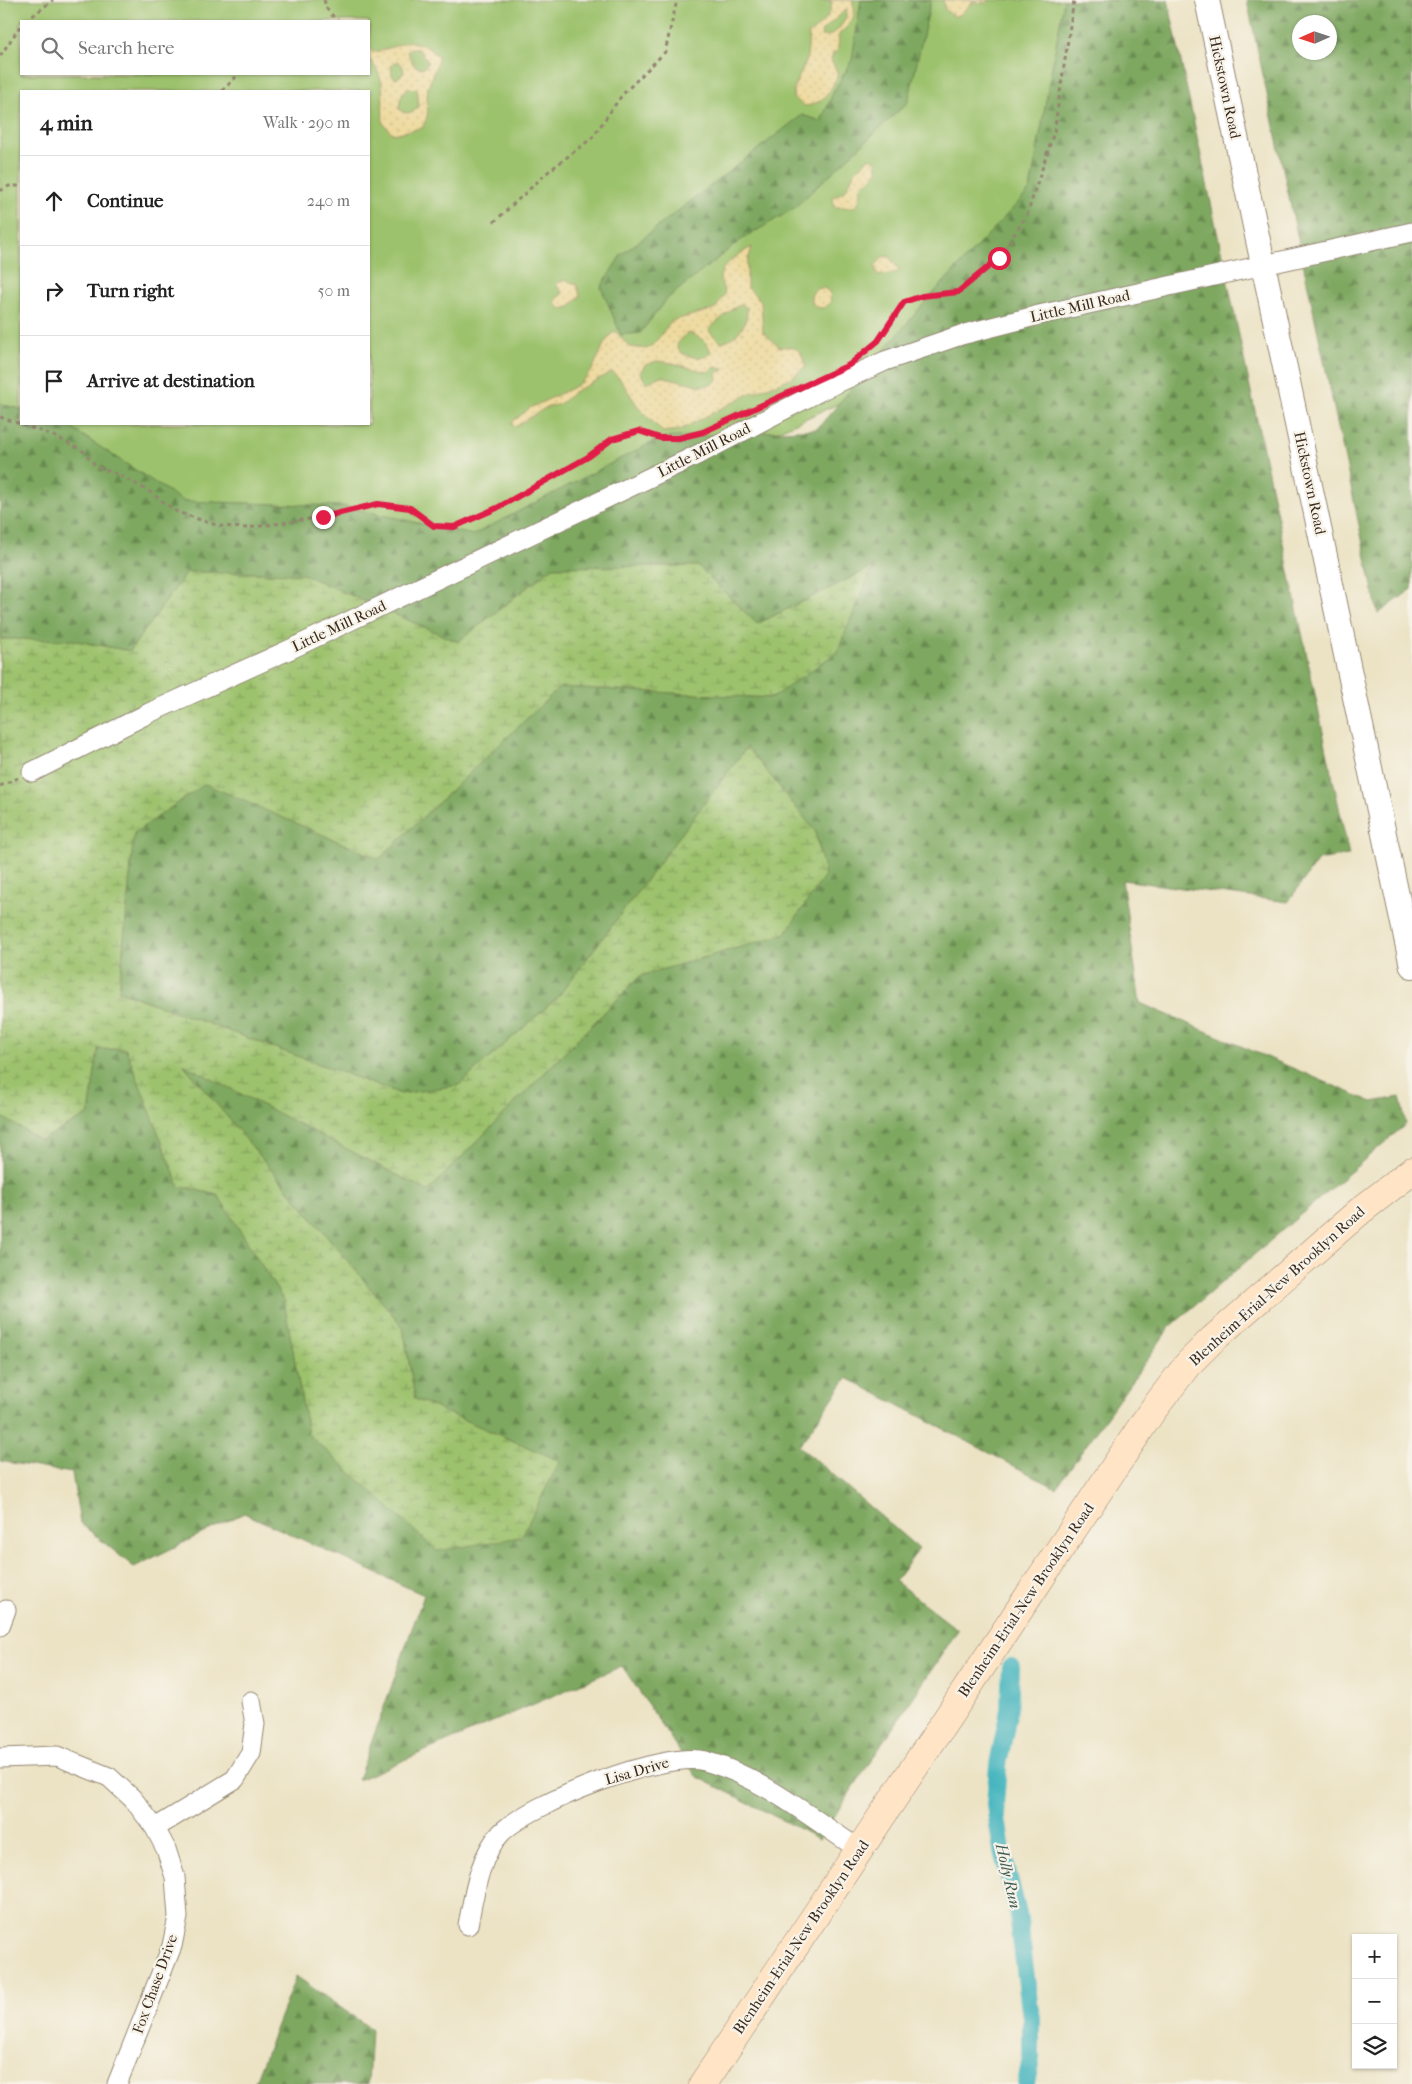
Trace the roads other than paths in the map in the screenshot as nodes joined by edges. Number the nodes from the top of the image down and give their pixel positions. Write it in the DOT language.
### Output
graph roads {
  1 [pos="1207,0"];
  2 [pos="1412,232"];
  3 [pos="1263,265"];
  4 [pos="32,772"];
  5 [pos="1412,966"];
  6 [pos="1412,1171"];
  7 [pos="251,1701"];
  8 [pos="0,1758"];
  9 [pos="155,1828"];
  10 [pos="860,1850"];
  11 [pos="468,1925"];
  12 [pos="117,2084"];
  13 [pos="703,2084"];
  1 -- 3 [label="street, Hickstown Road"];
  2 -- 3 [label="street, Little Mill Road"];
  3 -- 4 [label="street, Little Mill Road"];
  3 -- 5 [label="street, Hickstown Road"];
  6 -- 10 [label="main road, Blenheim-Erial-New Brooklyn Road"];
  7 -- 9 [label="street"];
  8 -- 9 [label="street, Fox Chase Drive"];
  9 -- 12 [label="street, Fox Chase Drive"];
  10 -- 11 [label="street, Lisa Drive"];
  10 -- 13 [label="main road, Blenheim-Erial-New Brooklyn Road"];
}
